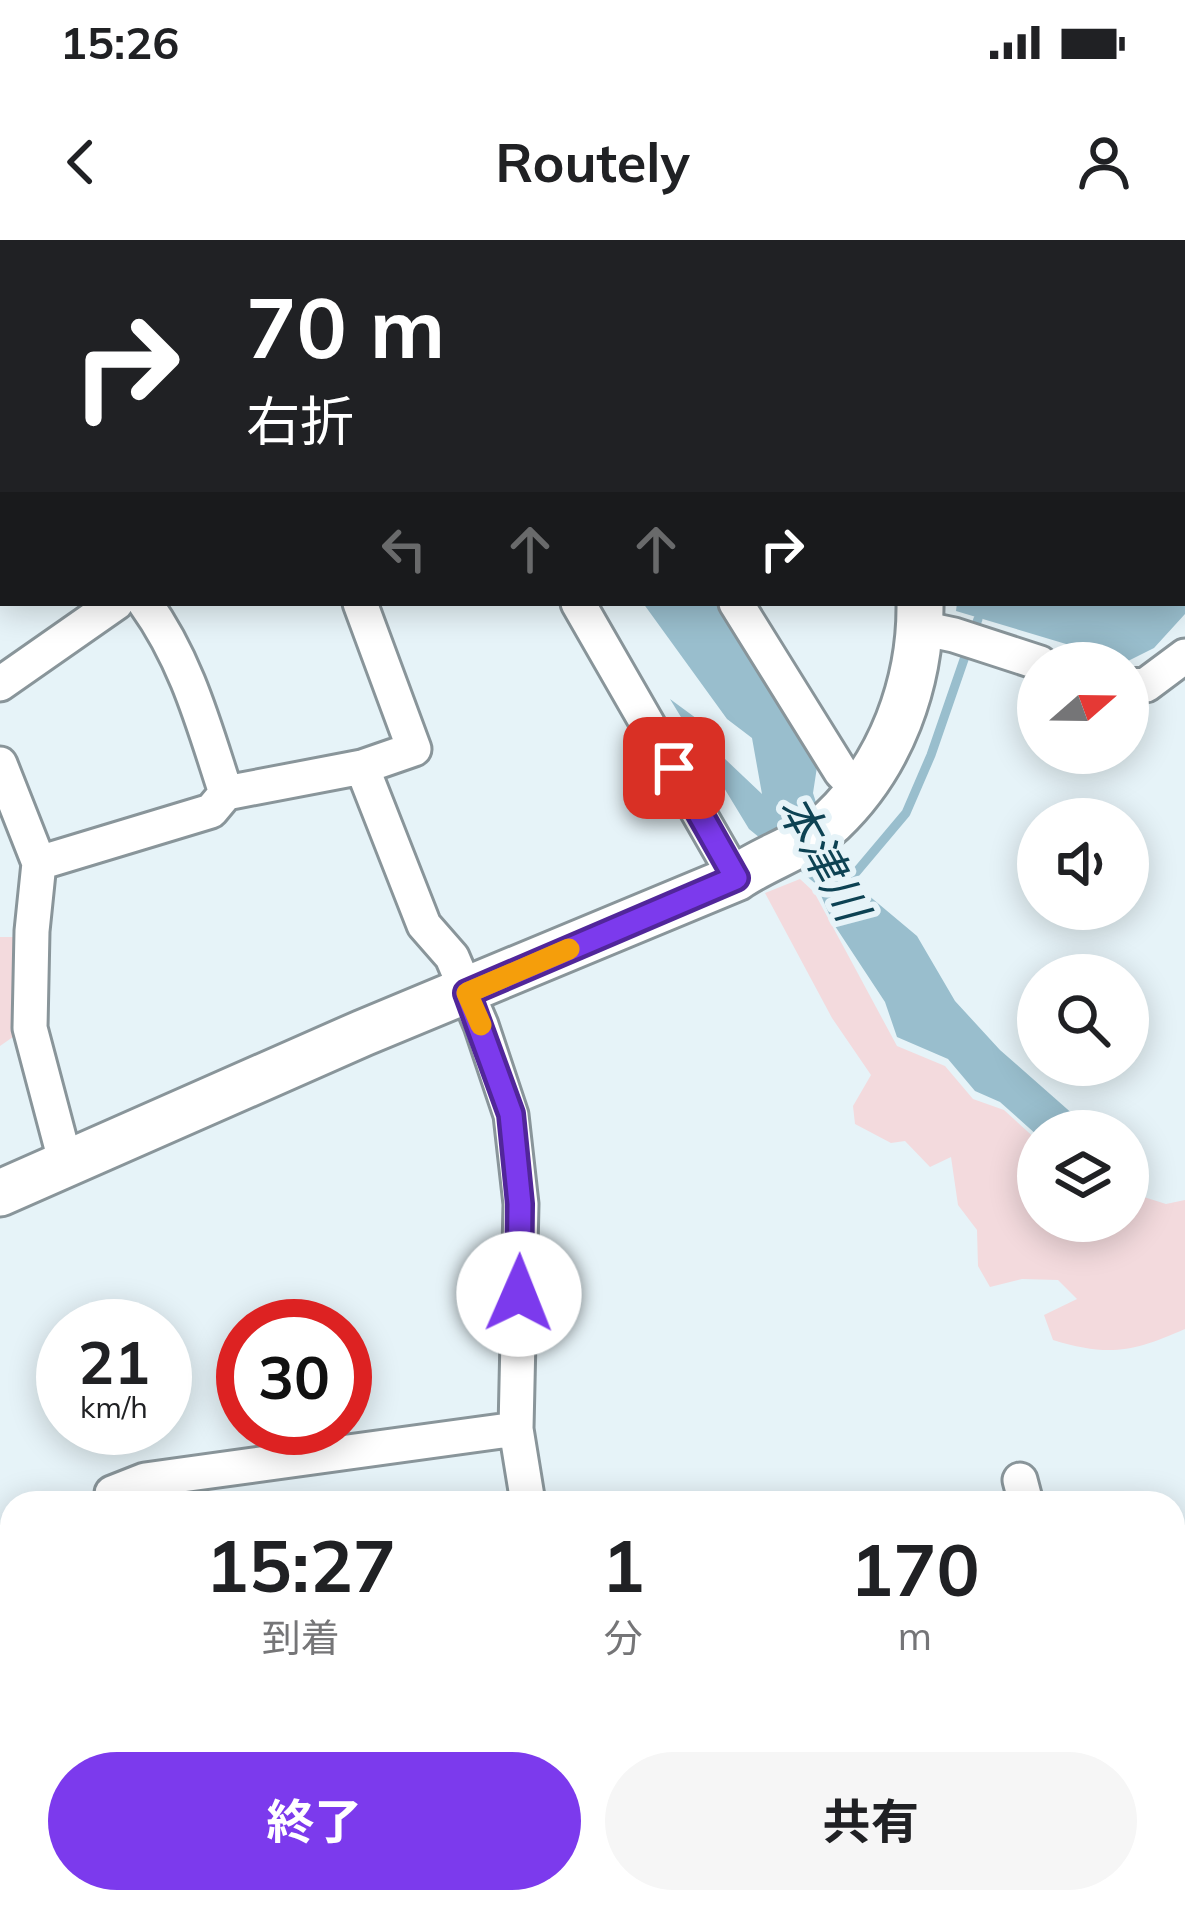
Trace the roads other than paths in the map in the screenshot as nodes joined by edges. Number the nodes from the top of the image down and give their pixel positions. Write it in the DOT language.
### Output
graph roads {
  1 [pos="112,606"];
  2 [pos="147,606"];
  3 [pos="361,606"];
  4 [pos="580,606"];
  5 [pos="738,606"];
  6 [pos="920,616"];
  7 [pos="1017,655"];
  8 [pos="1185,656"];
  9 [pos="0,684"];
  10 [pos="1149,684"];
  11 [pos="0,764"];
  12 [pos="362,767"];
  13 [pos="226,794"];
  14 [pos="855,794"];
  15 [pos="39,863"];
  16 [pos="741,874"];
  17 [pos="467,993"];
  18 [pos="66,1164"];
  19 [pos="0,1193"];
  20 [pos="516,1429"];
  21 [pos="117,1491"];
  22 [pos="526,1491"];
  1 -- 9 [label="street"];
  2 -- 13 [label="street"];
  3 -- 12 [label="street"];
  4 -- 16 [label="street"];
  5 -- 14 [label="street"];
  6 -- 7 [label="street"];
  6 -- 14 [label="street"];
  8 -- 10 [label="street"];
  11 -- 15 [label="street"];
  12 -- 13 [label="street"];
  12 -- 17 [label="street"];
  13 -- 15 [label="street"];
  14 -- 16 [label="street"];
  15 -- 18 [label="street"];
  16 -- 17 [label="street"];
  17 -- 18 [label="street"];
  17 -- 20 [label="street"];
  18 -- 19 [label="street"];
  20 -- 21 [label="street"];
  20 -- 22 [label="street"];
}
